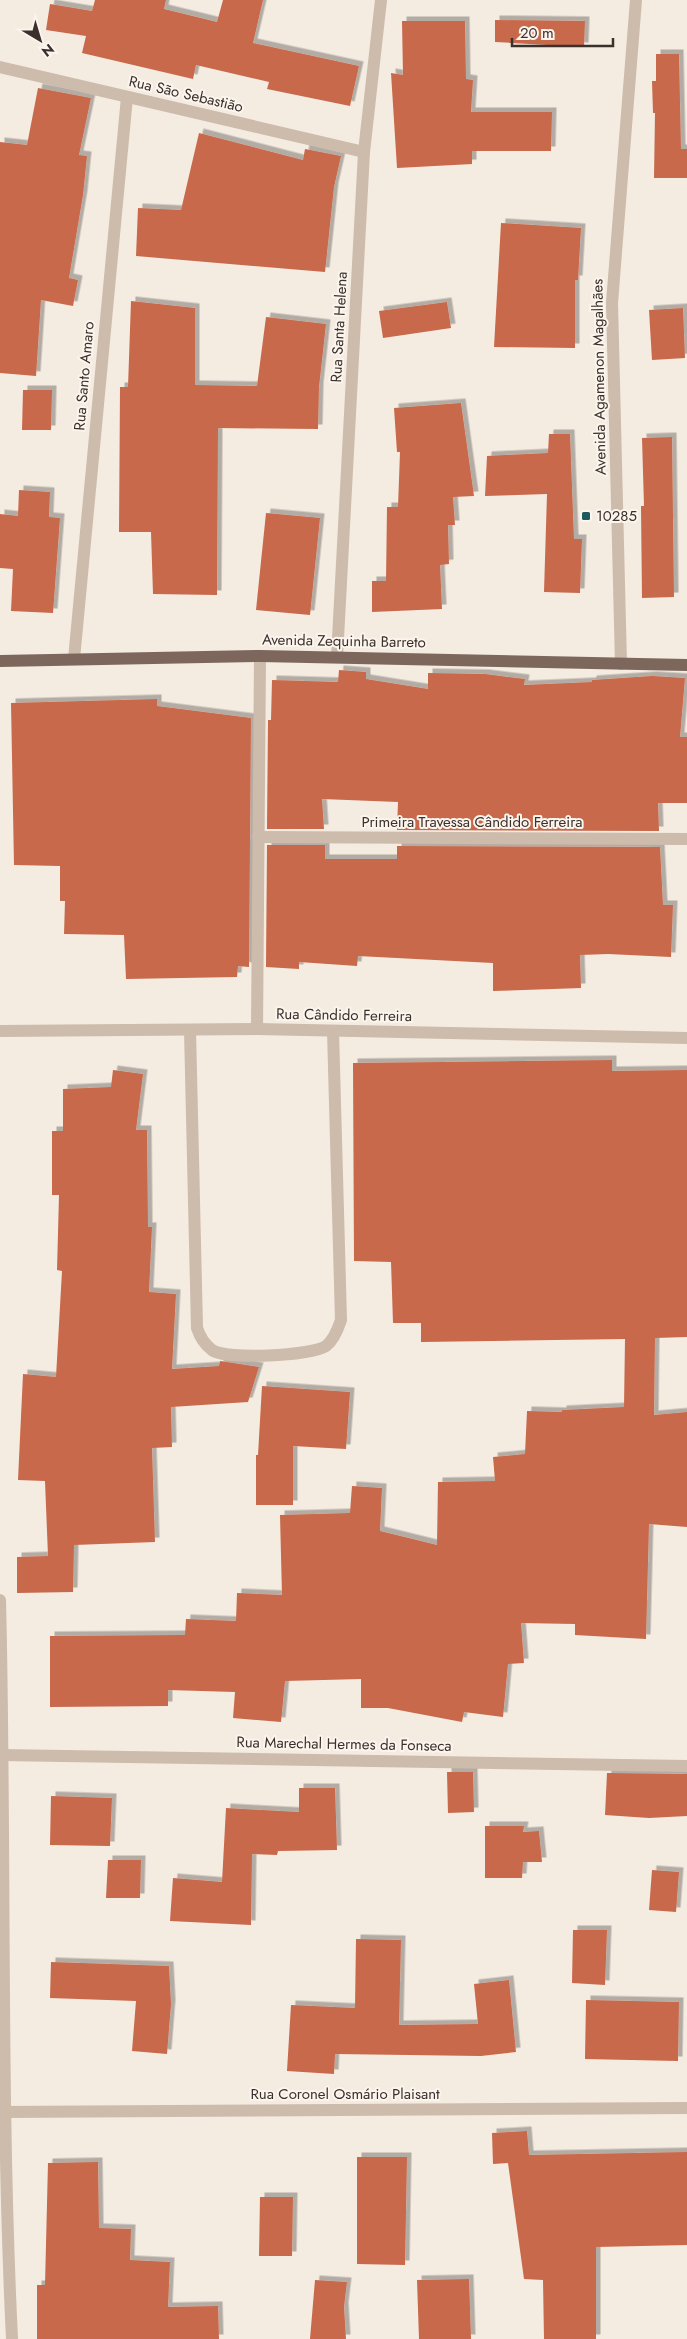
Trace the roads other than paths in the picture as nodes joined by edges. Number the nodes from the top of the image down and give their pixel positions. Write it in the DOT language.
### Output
graph roads {
  1 [pos="381,0"];
  2 [pos="636,0"];
  3 [pos="0,67"];
  4 [pos="127,97"];
  5 [pos="364,152"];
  6 [pos="260,656"];
  7 [pos="337,657"];
  8 [pos="74,659"];
  9 [pos="0,661"];
  10 [pos="621,664"];
  11 [pos="687,665"];
  12 [pos="258,837"];
  13 [pos="687,839"];
  14 [pos="257,1029"];
  15 [pos="190,1030"];
  16 [pos="334,1031"];
  17 [pos="0,1032"];
  18 [pos="687,1038"];
  19 [pos="0,1600"];
  20 [pos="2,1755"];
  21 [pos="687,1766"];
  22 [pos="687,2108"];
  23 [pos="2,2112"];
  24 [pos="12,2339"];
  1 -- 5 [label="street, Rua Santa Helena"];
  2 -- 10 [label="street, Avenida Agamenon Magalhães"];
  3 -- 4 [label="street, Rua São Sebastião"];
  4 -- 5 [label="street, Rua São Sebastião"];
  4 -- 8 [label="street, Rua Santo Amaro"];
  5 -- 7 [label="street, Rua Santa Helena"];
  6 -- 7 [label="main road, Avenida Zequinha Barreto"];
  6 -- 8 [label="main road, Avenida Zequinha Barreto"];
  6 -- 12 [label="street"];
  7 -- 10 [label="main road, Avenida Zequinha Barreto"];
  8 -- 9 [label="main road, Avenida Zequinha Barreto"];
  10 -- 11 [label="main road, Avenida Zequinha Barreto"];
  12 -- 13 [label="street, Primeira Travessa Cândido Ferreira"];
  12 -- 14 [label="street"];
  14 -- 15 [label="street, Rua Cândido Ferreira"];
  14 -- 16 [label="street, Rua Cândido Ferreira"];
  15 -- 16 [label="street"];
  15 -- 17 [label="street, Rua Cândido Ferreira"];
  16 -- 18 [label="street, Rua Cândido Ferreira"];
  19 -- 20 [label="street"];
  20 -- 21 [label="street, Rua Marechal Hermes da Fonseca"];
  20 -- 23 [label="street"];
  22 -- 23 [label="street, Rua Coronel Osmário Plaisant"];
  23 -- 24 [label="street"];
}
